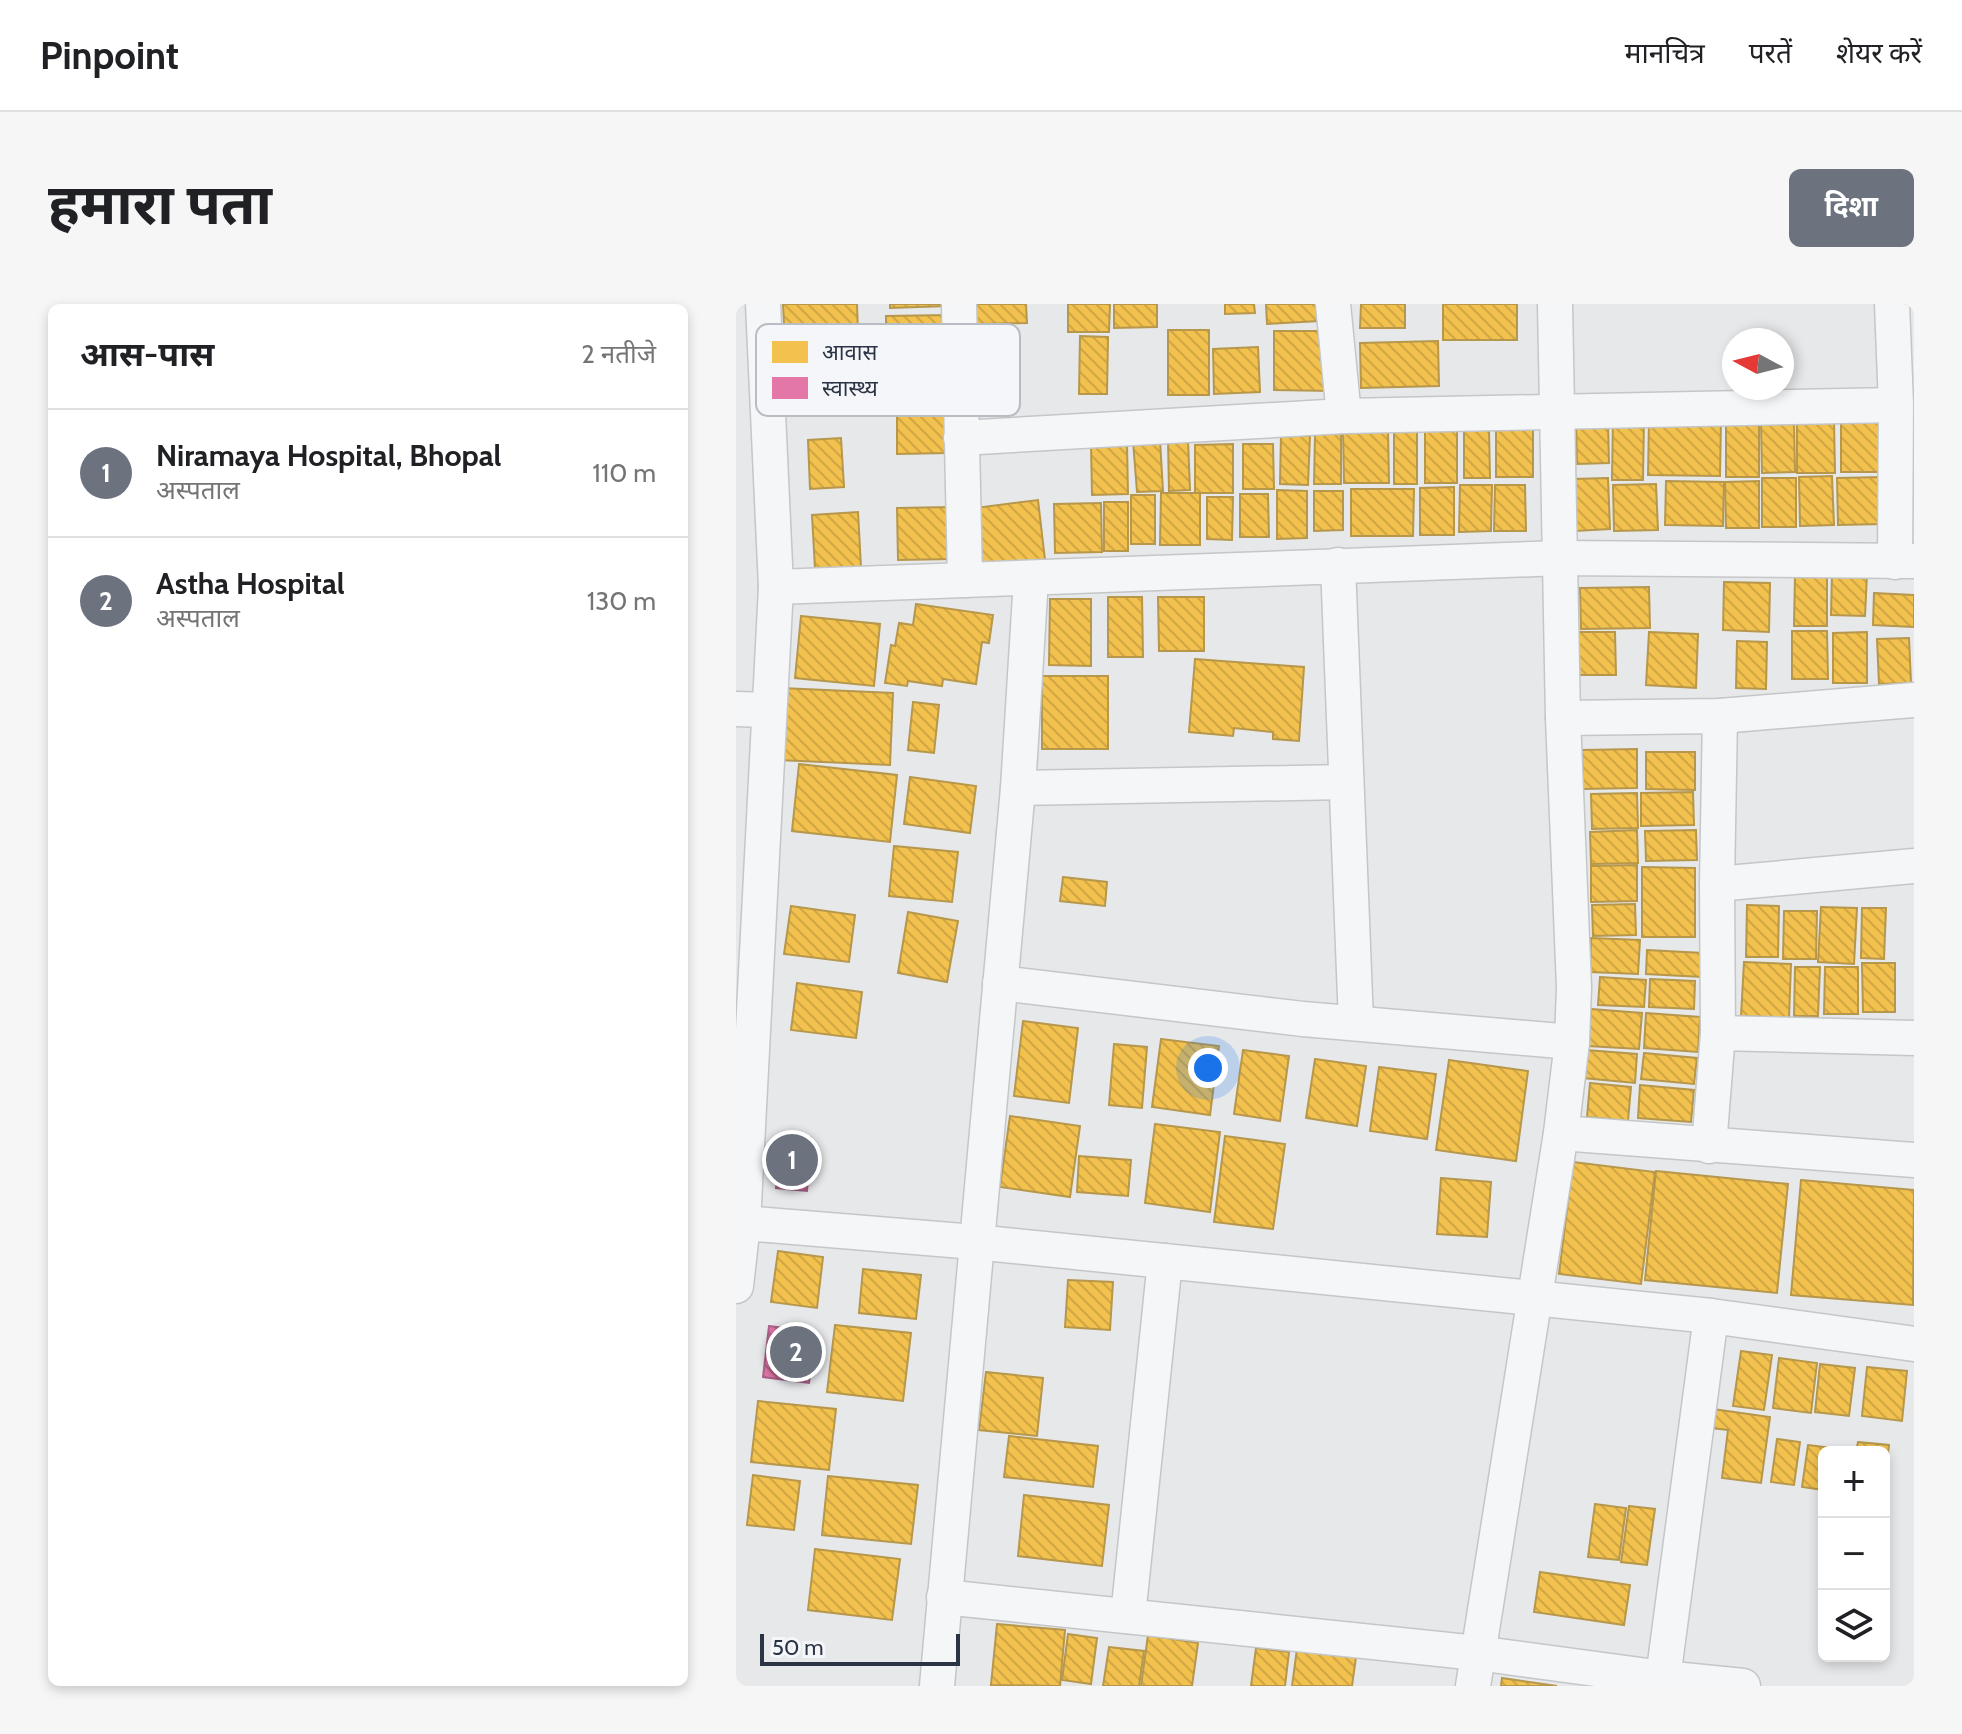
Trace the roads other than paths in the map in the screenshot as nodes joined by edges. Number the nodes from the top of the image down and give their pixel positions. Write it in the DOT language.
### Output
graph roads {
  1 [pos="763,304"];
  2 [pos="959,304"];
  3 [pos="1333,304"];
  4 [pos="1555,304"];
  5 [pos="1892,304"];
  6 [pos="764,324"];
  7 [pos="959,324"];
  8 [pos="1896,405"];
  9 [pos="1558,414"];
  10 [pos="768,416"];
  11 [pos="961,416"];
  12 [pos="1344,416"];
  13 [pos="961,438"];
  14 [pos="1561,558"];
  15 [pos="1904,561"];
  16 [pos="1338,565"];
  17 [pos="1031,579"];
  18 [pos="965,580"];
  19 [pos="776,587"];
  20 [pos="1914,700"];
  21 [pos="752,709"];
  22 [pos="1720,716"];
  23 [pos="1563,718"];
  24 [pos="1346,782"];
  25 [pos="1018,788"];
  26 [pos="1914,866"];
  27 [pos="1717,884"];
  28 [pos="1000,983"];
  29 [pos="1356,1023"];
  30 [pos="1718,1033"];
  31 [pos="1914,1038"];
  32 [pos="1572,1042"];
  33 [pos="1561,1133"];
  34 [pos="1709,1146"];
  35 [pos="1914,1160"];
  36 [pos="743,1223"];
  37 [pos="975,1242"];
  38 [pos="1165,1261"];
  39 [pos="736,1286"];
  40 [pos="1533,1300"];
  41 [pos="1711,1316"];
  42 [pos="1914,1344"];
  43 [pos="944,1597"];
  44 [pos="1128,1616"];
  45 [pos="1477,1653"];
  46 [pos="1663,1678"];
  47 [pos="937,1686"];
  48 [pos="1473,1686"];
  49 [pos="1743,1686"];
  1 -- 6 [label="street"];
  2 -- 7 [label="street"];
  3 -- 12 [label="street"];
  4 -- 9 [label="street"];
  5 -- 8 [label="street"];
  8 -- 9 [label="street"];
  8 -- 15 [label="street"];
  9 -- 12 [label="street"];
  9 -- 14 [label="street"];
  10 -- 19 [label="street"];
  11 -- 13 [label="street"];
  12 -- 13 [label="street"];
  13 -- 18 [label="street"];
  14 -- 15 [label="street"];
  14 -- 16 [label="street"];
  14 -- 23 [label="street"];
  16 -- 17 [label="street"];
  16 -- 24 [label="street"];
  17 -- 18 [label="street"];
  17 -- 25 [label="street"];
  18 -- 19 [label="street"];
  19 -- 21 [label="street"];
  20 -- 22 [label="street"];
  21 -- 36 [label="street"];
  22 -- 23 [label="street"];
  22 -- 27 [label="street"];
  23 -- 32 [label="street"];
  24 -- 25 [label="street"];
  24 -- 29 [label="street"];
  25 -- 28 [label="street"];
  26 -- 27 [label="street"];
  27 -- 30 [label="street"];
  28 -- 29 [label="street"];
  28 -- 37 [label="street"];
  29 -- 32 [label="street"];
  30 -- 31 [label="street"];
  30 -- 34 [label="street"];
  32 -- 33 [label="street"];
  33 -- 34 [label="street"];
  33 -- 40 [label="street"];
  34 -- 35 [label="street"];
  36 -- 37 [label="street"];
  36 -- 39 [label="street"];
  37 -- 38 [label="street"];
  37 -- 43 [label="street"];
  38 -- 40 [label="street"];
  38 -- 44 [label="street"];
  40 -- 41 [label="street"];
  40 -- 45 [label="street"];
  41 -- 42 [label="street"];
  41 -- 46 [label="street"];
  43 -- 44 [label="street"];
  43 -- 47 [label="street"];
  44 -- 45 [label="street"];
  45 -- 46 [label="street"];
  45 -- 48 [label="street"];
  46 -- 49 [label="street"];
}
